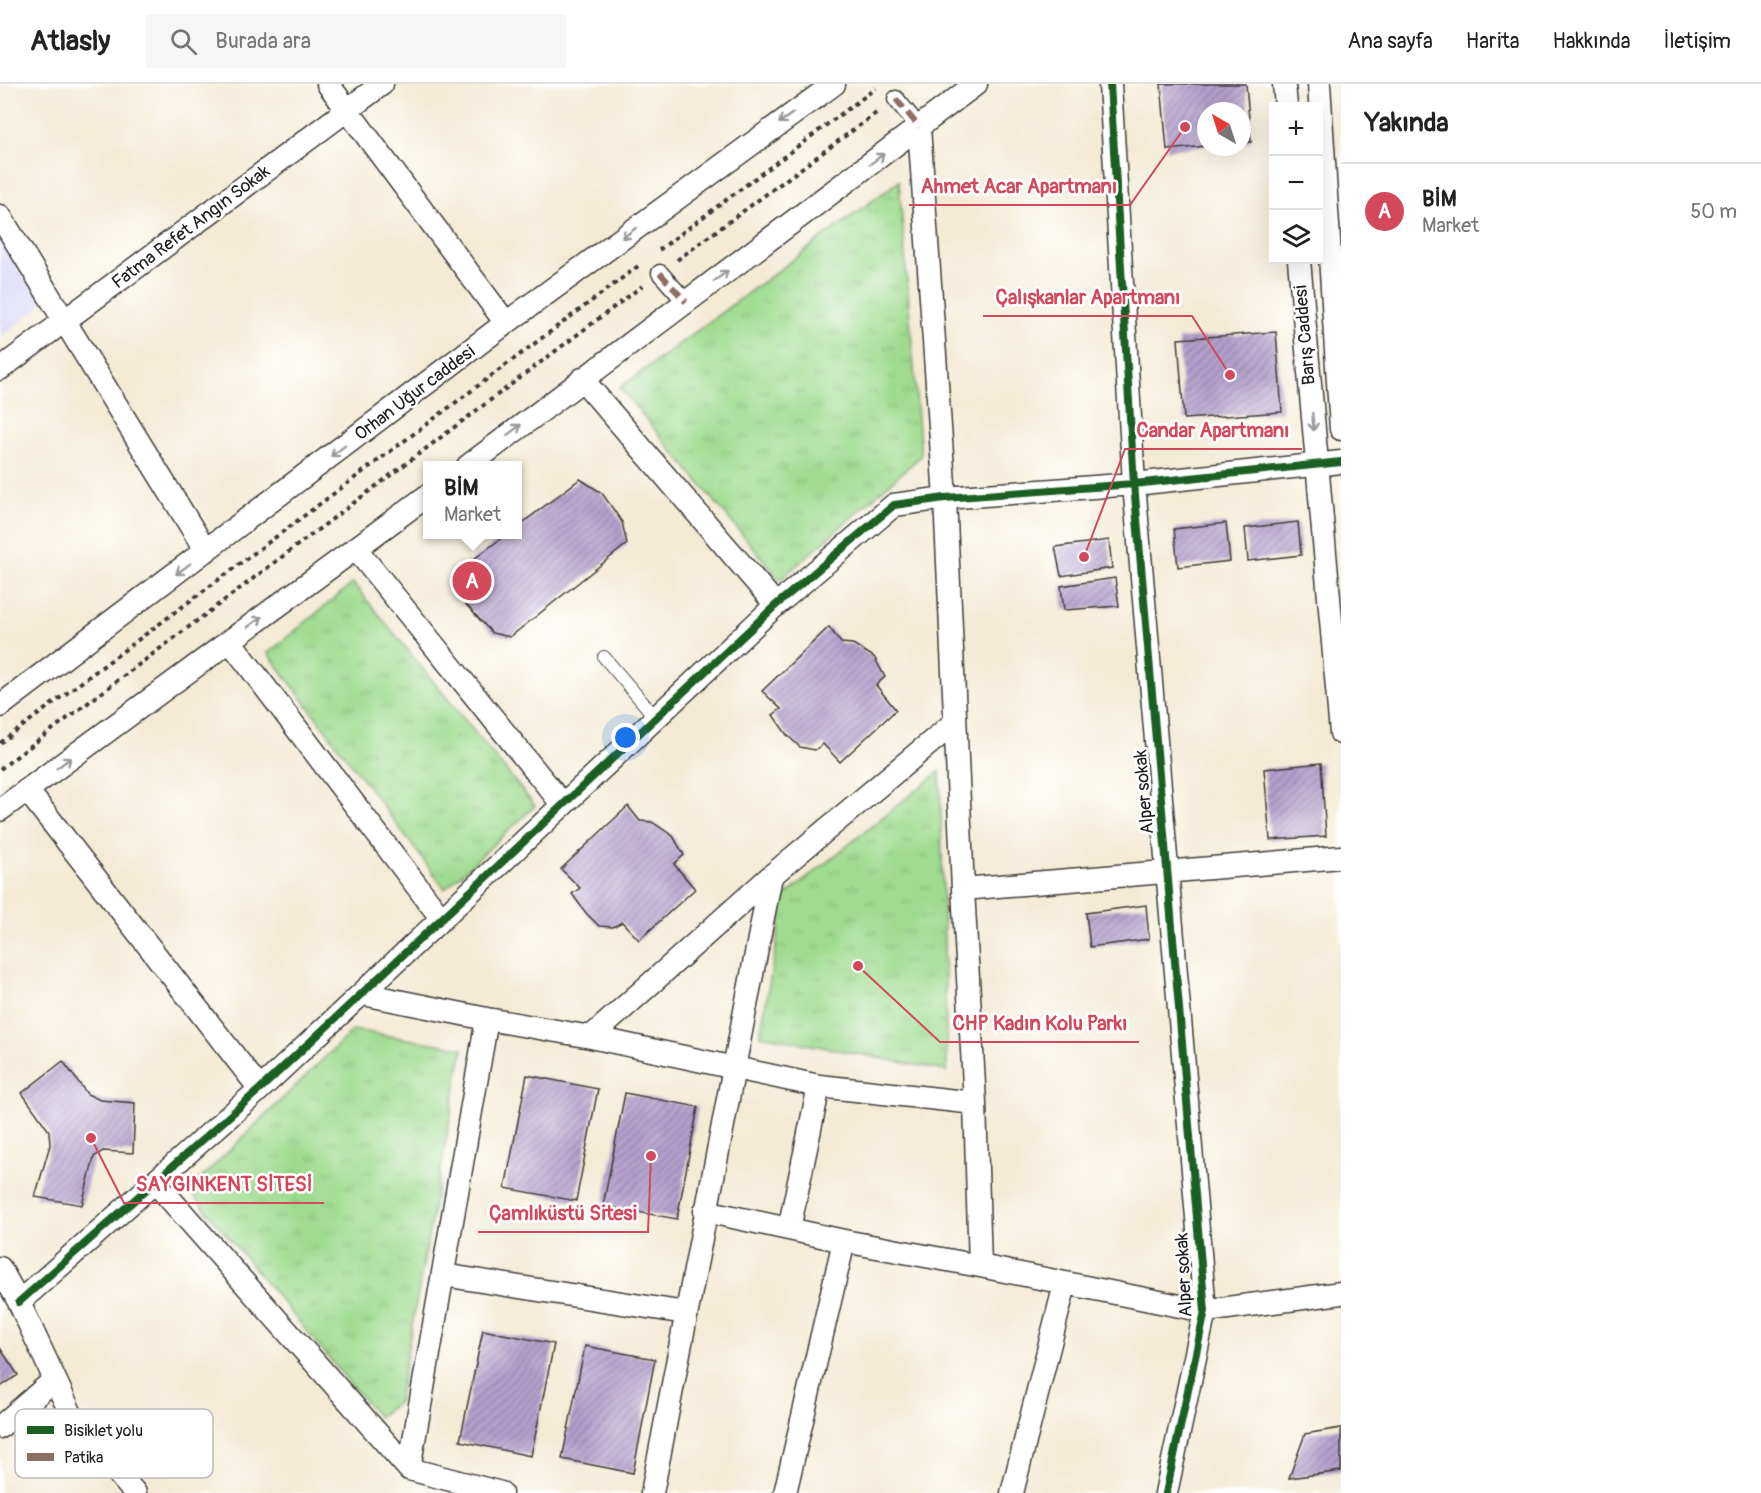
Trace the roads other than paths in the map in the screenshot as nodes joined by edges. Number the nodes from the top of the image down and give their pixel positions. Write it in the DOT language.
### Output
graph roads {
  1 [pos="328,84"];
  2 [pos="382,84"];
  3 [pos="834,84"];
  4 [pos="976,84"];
  5 [pos="1110,84"];
  6 [pos="1284,84"];
  7 [pos="1319,84"];
  8 [pos="896,99"];
  9 [pos="1286,102"];
  10 [pos="348,110"];
  11 [pos="919,127"];
  12 [pos="0,216"];
  13 [pos="1299,264"];
  14 [pos="660,273"];
  15 [pos="686,302"];
  16 [pos="65,321"];
  17 [pos="506,323"];
  18 [pos="0,369"];
  19 [pos="582,379"];
  20 [pos="1341,429"];
  21 [pos="473,461"];
  22 [pos="1341,462"];
  23 [pos="1316,463"];
  24 [pos="1134,484"];
  25 [pos="945,498"];
  26 [pos="423,499"];
  27 [pos="356,549"];
  28 [pos="207,551"];
  29 [pos="776,605"];
  30 [pos="230,641"];
  31 [pos="604,657"];
  32 [pos="0,706"];
  33 [pos="656,718"];
  34 [pos="955,722"];
  35 [pos="1341,733"];
  36 [pos="27,790"];
  37 [pos="563,805"];
  38 [pos="0,810"];
  39 [pos="1341,857"];
  40 [pos="1166,871"];
  41 [pos="771,876"];
  42 [pos="963,889"];
  43 [pos="442,919"];
  44 [pos="363,994"];
  45 [pos="487,1019"];
  46 [pos="591,1037"];
  47 [pos="732,1068"];
  48 [pos="819,1086"];
  49 [pos="260,1089"];
  50 [pos="975,1103"];
  51 [pos="155,1182"];
  52 [pos="705,1212"];
  53 [pos="789,1229"];
  54 [pos="844,1241"];
  55 [pos="980,1266"];
  56 [pos="0,1268"];
  57 [pos="443,1275"];
  58 [pos="1065,1284"];
  59 [pos="1341,1293"];
  60 [pos="19,1302"];
  61 [pos="1205,1311"];
  62 [pos="686,1313"];
  63 [pos="54,1380"];
  64 [pos="21,1409"];
  65 [pos="68,1409"];
  66 [pos="15,1414"];
  67 [pos="0,1427"];
  68 [pos="409,1469"];
  69 [pos="122,1478"];
  70 [pos="135,1493"];
  71 [pos="501,1493"];
  72 [pos="652,1493"];
  73 [pos="785,1493"];
  74 [pos="1012,1493"];
  75 [pos="1166,1493"];
  1 -- 10 [label="street"];
  2 -- 10 [label="street, Fatma Refet Angın Sokak"];
  3 -- 17 [label="street, Orhan Uğur caddesi, one-way"];
  4 -- 11 [label="street"];
  5 -- 24 [label="street, Alper sokak"];
  6 -- 9 [label="street"];
  7 -- 20 [label="street, Barış Caddesi"];
  8 -- 11 [label="street"];
  10 -- 16 [label="street, Fatma Refet Angın Sokak"];
  10 -- 17 [label="street"];
  15 -- 11 [label="street, one-way"];
  11 -- 25 [label="street"];
  12 -- 16 [label="street"];
  13 -- 23 [label="street, Barış Caddesi, one-way"];
  14 -- 15 [label="street"];
  15 -- 19 [label="street"];
  16 -- 18 [label="street, Fatma Refet Angın Sokak"];
  16 -- 28 [label="street"];
  17 -- 28 [label="street, Orhan Uğur caddesi, one-way"];
  21 -- 19 [label="street, one-way"];
  19 -- 29 [label="street"];
  22 -- 23 [label="street"];
  23 -- 24 [label="street"];
  23 -- 35 [label="street, Barış Caddesi"];
  24 -- 25 [label="street"];
  24 -- 40 [label="street, Alper sokak"];
  25 -- 29 [label="street"];
  25 -- 34 [label="street"];
  26 -- 27 [label="street"];
  30 -- 27 [label="street, one-way"];
  27 -- 37 [label="street"];
  28 -- 32 [label="street, Orhan Uğur caddesi, one-way"];
  29 -- 33 [label="street"];
  36 -- 30 [label="street, one-way"];
  30 -- 43 [label="street"];
  31 -- 33 [label="lane"];
  33 -- 37 [label="street"];
  34 -- 41 [label="street"];
  34 -- 42 [label="street"];
  36 -- 38 [label="street"];
  36 -- 49 [label="street"];
  37 -- 43 [label="street"];
  39 -- 40 [label="street"];
  40 -- 42 [label="street"];
  40 -- 61 [label="street, Alper sokak"];
  41 -- 46 [label="street"];
  41 -- 47 [label="street"];
  42 -- 50 [label="street"];
  43 -- 44 [label="street"];
  44 -- 45 [label="street"];
  44 -- 49 [label="street"];
  45 -- 46 [label="street"];
  45 -- 57 [label="street"];
  46 -- 47 [label="street"];
  47 -- 48 [label="street"];
  47 -- 52 [label="street"];
  48 -- 50 [label="street"];
  48 -- 53 [label="street"];
  49 -- 51 [label="street"];
  50 -- 55 [label="street"];
  51 -- 60 [label="street"];
  51 -- 68 [label="street"];
  52 -- 53 [label="street"];
  52 -- 62 [label="street"];
  53 -- 54 [label="street"];
  54 -- 55 [label="street"];
  54 -- 73 [label="street"];
  55 -- 58 [label="street"];
  56 -- 60 [label="street"];
  57 -- 62 [label="street"];
  57 -- 68 [label="street"];
  58 -- 61 [label="street"];
  58 -- 74 [label="street"];
  59 -- 61 [label="street"];
  60 -- 63 [label="street"];
  61 -- 75 [label="street, Alper sokak"];
  62 -- 72 [label="street"];
  63 -- 64 [label="street"];
  63 -- 65 [label="street"];
  66 -- 67 [label="street"];
  68 -- 71 [label="street"];
  69 -- 70 [label="street"];
}
